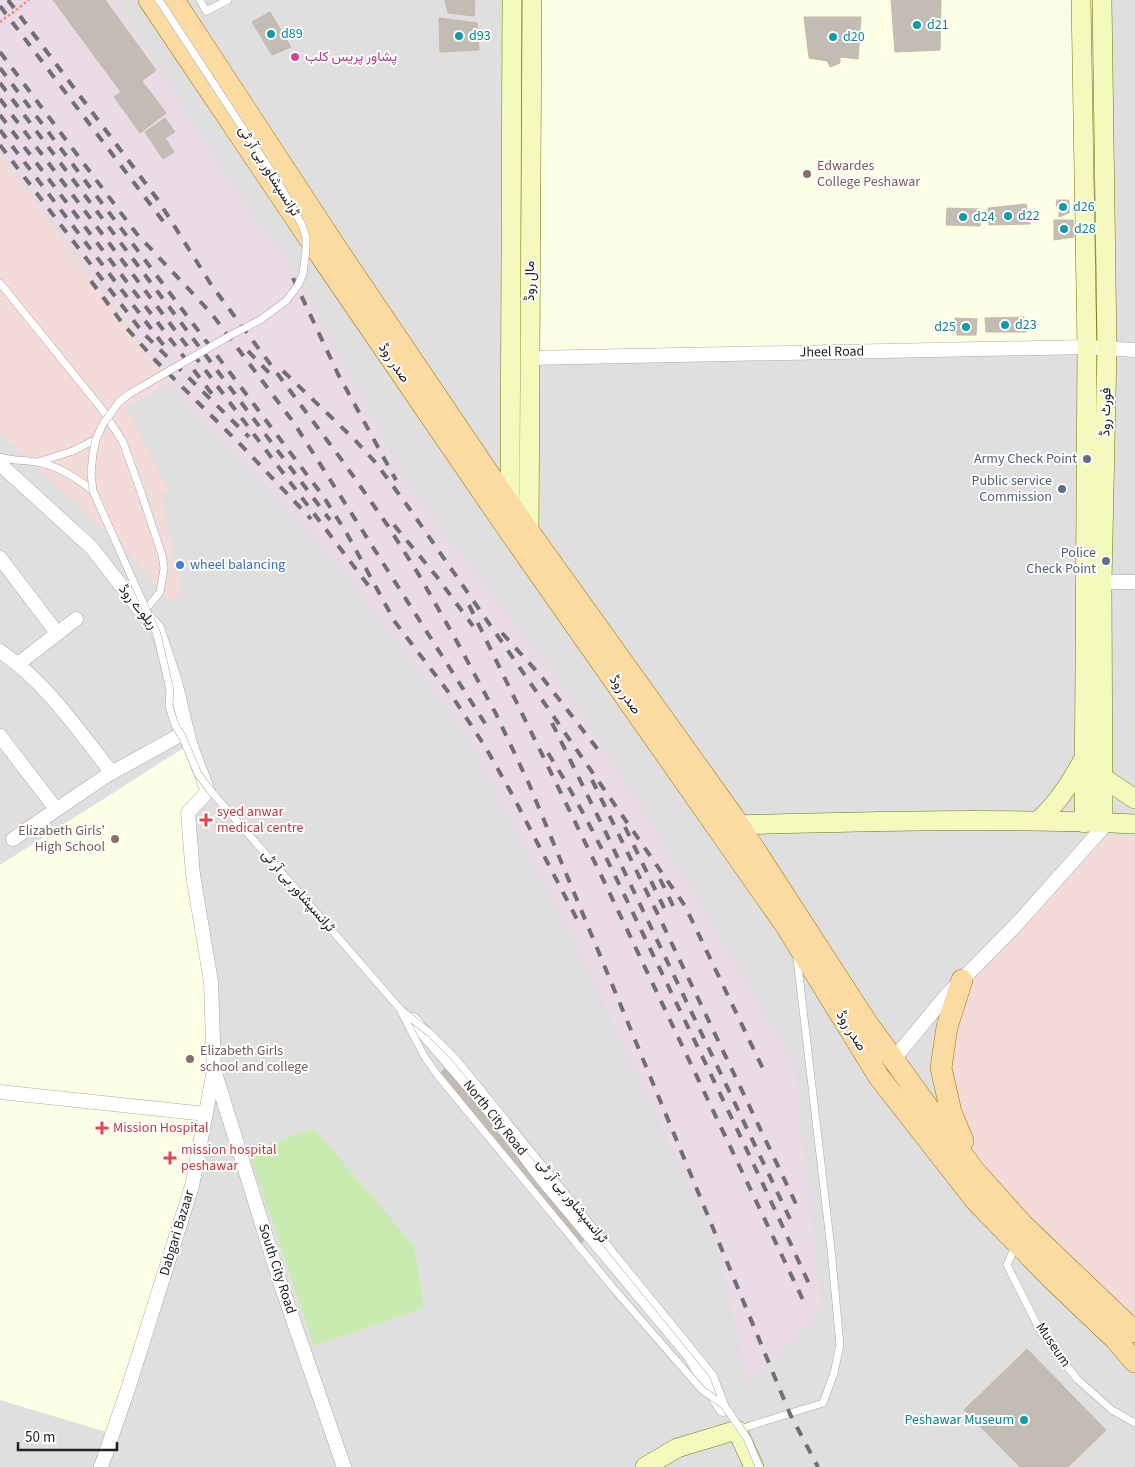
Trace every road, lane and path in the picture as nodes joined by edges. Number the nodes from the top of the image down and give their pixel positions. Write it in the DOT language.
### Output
graph roads {
  1 [pos="28,0"];
  2 [pos="149,0"];
  3 [pos="159,0"];
  4 [pos="174,0"];
  5 [pos="200,0"];
  6 [pos="228,0"];
  7 [pos="512,0"];
  8 [pos="532,0"];
  9 [pos="1081,0"];
  10 [pos="1102,0"];
  11 [pos="0,22"];
  12 [pos="0,283"];
  13 [pos="1086,347"];
  14 [pos="1107,349"];
  15 [pos="1135,350"];
  16 [pos="529,358"];
  17 [pos="96,439"];
  18 [pos="0,458"];
  19 [pos="37,462"];
  20 [pos="0,464"];
  21 [pos="93,492"];
  22 [pos="510,505"];
  23 [pos="520,533"];
  24 [pos="0,558"];
  25 [pos="1102,582"];
  26 [pos="1135,582"];
  27 [pos="142,614"];
  28 [pos="76,619"];
  29 [pos="57,633"];
  30 [pos="0,651"];
  31 [pos="18,664"];
  32 [pos="187,731"];
  33 [pos="0,736"];
  34 [pos="1084,757"];
  35 [pos="112,773"];
  36 [pos="1102,777"];
  37 [pos="208,790"];
  38 [pos="1135,799"];
  39 [pos="56,809"];
  40 [pos="1038,821"];
  41 [pos="1084,822"];
  42 [pos="1105,823"];
  43 [pos="1135,824"];
  44 [pos="738,825"];
  45 [pos="13,839"];
  46 [pos="795,940"];
  47 [pos="962,980"];
  48 [pos="401,1010"];
  49 [pos="893,1060"];
  50 [pos="214,1070"];
  51 [pos="0,1092"];
  52 [pos="206,1114"];
  53 [pos="973,1169"];
  54 [pos="1016,1244"];
  55 [pos="1135,1332"];
  56 [pos="1135,1362"];
  57 [pos="725,1406"];
  58 [pos="1135,1423"];
  59 [pos="737,1430"];
  60 [pos="101,1467"];
  61 [pos="344,1467"];
  62 [pos="644,1467"];
  63 [pos="754,1467"];
  64 [pos="759,1467"];
  1 -- 11 [label="path, bridge"];
  2 -- 23 [label="main road, صدر روڈ"];
  3 -- 17 [label="lane, ٹرانسپشاور بی آر ٹی, bridge"];
  4 -- 22 [label="main road, صدر روڈ"];
  5 -- 6 [label="lane"];
  7 -- 22 [label="street, مال روڈ"];
  8 -- 16 [label="street, مال روڈ"];
  9 -- 13 [label="street, فورٹ روڈ"];
  10 -- 14 [label="street, فورٹ روڈ"];
  12 -- 27 [label="lane"];
  13 -- 14 [label="street, Jheel Road"];
  13 -- 16 [label="street, Jheel Road"];
  13 -- 34 [label="street, فورٹ روڈ"];
  14 -- 15 [label="street, Jheel Road"];
  14 -- 25 [label="street, فورٹ روڈ"];
  16 -- 23 [label="street, مال روڈ"];
  17 -- 19 [label="lane, ٹرانسپشاور بی آر ٹی"];
  17 -- 21 [label="lane, ٹرانسپشاور بی آر ٹی, bridge"];
  18 -- 19 [label="lane, ٹرانسپشاور بی آر ٹی"];
  19 -- 21 [label="lane, ٹرانسپشاور بی آر ٹی"];
  20 -- 27 [label="street, ریلوے روڈ"];
  21 -- 48 [label="lane, ٹرانسپشاور بی آر ٹی, bridge"];
  22 -- 23 [label="main road, صدر روڈ"];
  23 -- 44 [label="main road, صدر روڈ"];
  23 -- 46 [label="main road, صدر روڈ"];
  24 -- 29 [label="street"];
  25 -- 26 [label="street"];
  25 -- 36 [label="street, فورٹ روڈ"];
  27 -- 32 [label="street, ریلوے روڈ"];
  28 -- 29 [label="street"];
  29 -- 31 [label="street"];
  30 -- 31 [label="street"];
  31 -- 35 [label="street"];
  32 -- 35 [label="street"];
  32 -- 37 [label="street, ریلوے روڈ"];
  33 -- 39 [label="street"];
  34 -- 40 [label="street"];
  34 -- 41 [label="street, فورٹ روڈ"];
  35 -- 39 [label="street"];
  36 -- 38 [label="street"];
  36 -- 42 [label="street, فورٹ روڈ"];
  37 -- 50 [label="street, Dabgari Bazaar"];
  37 -- 59 [label="street, North City Road"];
  39 -- 45 [label="street"];
  40 -- 41 [label="street"];
  40 -- 44 [label="street"];
  41 -- 42 [label="street"];
  42 -- 43 [label="street"];
  42 -- 47 [label="street"];
  44 -- 49 [label="main road, صدر روڈ"];
  46 -- 54 [label="main road, صدر روڈ"];
  46 -- 59 [label="lane"];
  47 -- 49 [label="street"];
  47 -- 53 [label="main road"];
  48 -- 57 [label="lane, ٹرانسپشاور بی آر ٹی, bridge"];
  48 -- 57 [label="lane, ٹرانسپشاور بی آر ٹی, bridge"];
  49 -- 53 [label="main road, صدر روڈ"];
  50 -- 52 [label="street, Dabgari Bazaar"];
  50 -- 61 [label="street, South City Road"];
  51 -- 52 [label="street"];
  52 -- 60 [label="street, Dabgari Bazaar"];
  53 -- 55 [label="main road, صدر روڈ"];
  54 -- 56 [label="main road, صدر روڈ"];
  54 -- 58 [label="lane, Museum"];
  57 -- 64 [label="lane, ٹرانسپشاور بی آر ٹی, bridge"];
  59 -- 62 [label="street"];
  59 -- 63 [label="street, North City Road"];
}
